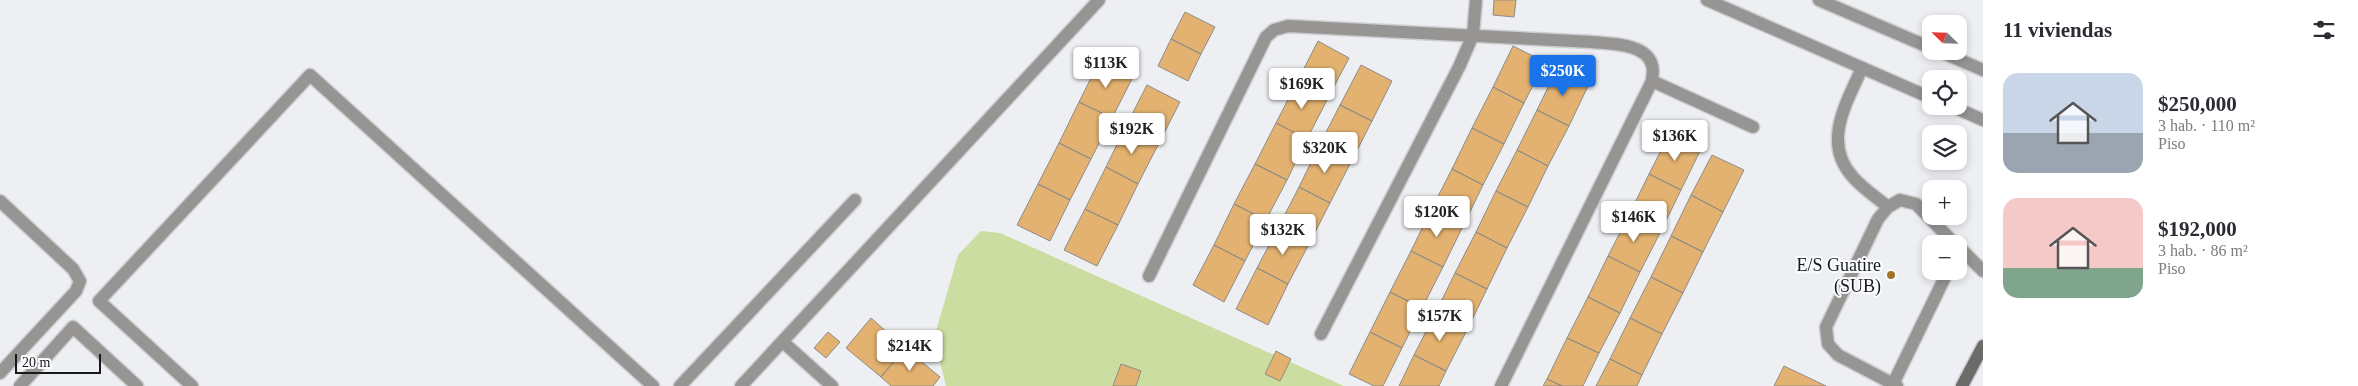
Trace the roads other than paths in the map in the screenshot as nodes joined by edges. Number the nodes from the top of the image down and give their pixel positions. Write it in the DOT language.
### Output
graph roads {
  1 [pos="1099,0"];
  2 [pos="1476,0"];
  3 [pos="1707,0"];
  4 [pos="1820,0"];
  5 [pos="1473,35"];
  6 [pos="1922,44"];
  7 [pos="1960,60"];
  8 [pos="1862,68"];
  9 [pos="1983,70"];
  10 [pos="1652,81"];
  11 [pos="1922,94"];
  12 [pos="1967,113"];
  13 [pos="1983,120"];
  14 [pos="1753,127"];
  15 [pos="855,200"];
  16 [pos="0,201"];
  17 [pos="1888,206"];
  18 [pos="1946,235"];
  19 [pos="1967,256"];
  20 [pos="1983,271"];
  21 [pos="1149,276"];
  22 [pos="1944,280"];
  23 [pos="1321,334"];
  24 [pos="783,342"];
  25 [pos="1983,346"];
  26 [pos="0,373"];
  27 [pos="1895,385"];
  28 [pos="20,386"];
  29 [pos="137,386"];
  30 [pos="192,386"];
  31 [pos="653,386"];
  32 [pos="680,386"];
  33 [pos="742,386"];
  34 [pos="832,386"];
  35 [pos="1501,386"];
  36 [pos="1962,386"];
  1 -- 24 [label="street"];
  2 -- 5 [label="street"];
  3 -- 8 [label="street"];
  4 -- 6 [label="street"];
  5 -- 10 [label="street"];
  5 -- 21 [label="street"];
  5 -- 23 [label="street"];
  7 -- 9 [label="street"];
  8 -- 11 [label="street"];
  8 -- 17 [label="street"];
  10 -- 14 [label="street"];
  10 -- 35 [label="street"];
  12 -- 13 [label="street"];
  15 -- 32 [label="street"];
  16 -- 26 [label="street"];
  17 -- 18 [label="street"];
  17 -- 27 [label="street"];
  19 -- 20 [label="street"];
  22 -- 27 [label="street"];
  24 -- 33 [label="street"];
  24 -- 34 [label="street"];
  25 -- 36 [label="main road"];
  28 -- 29 [label="street"];
  30 -- 31 [label="street"];
}
